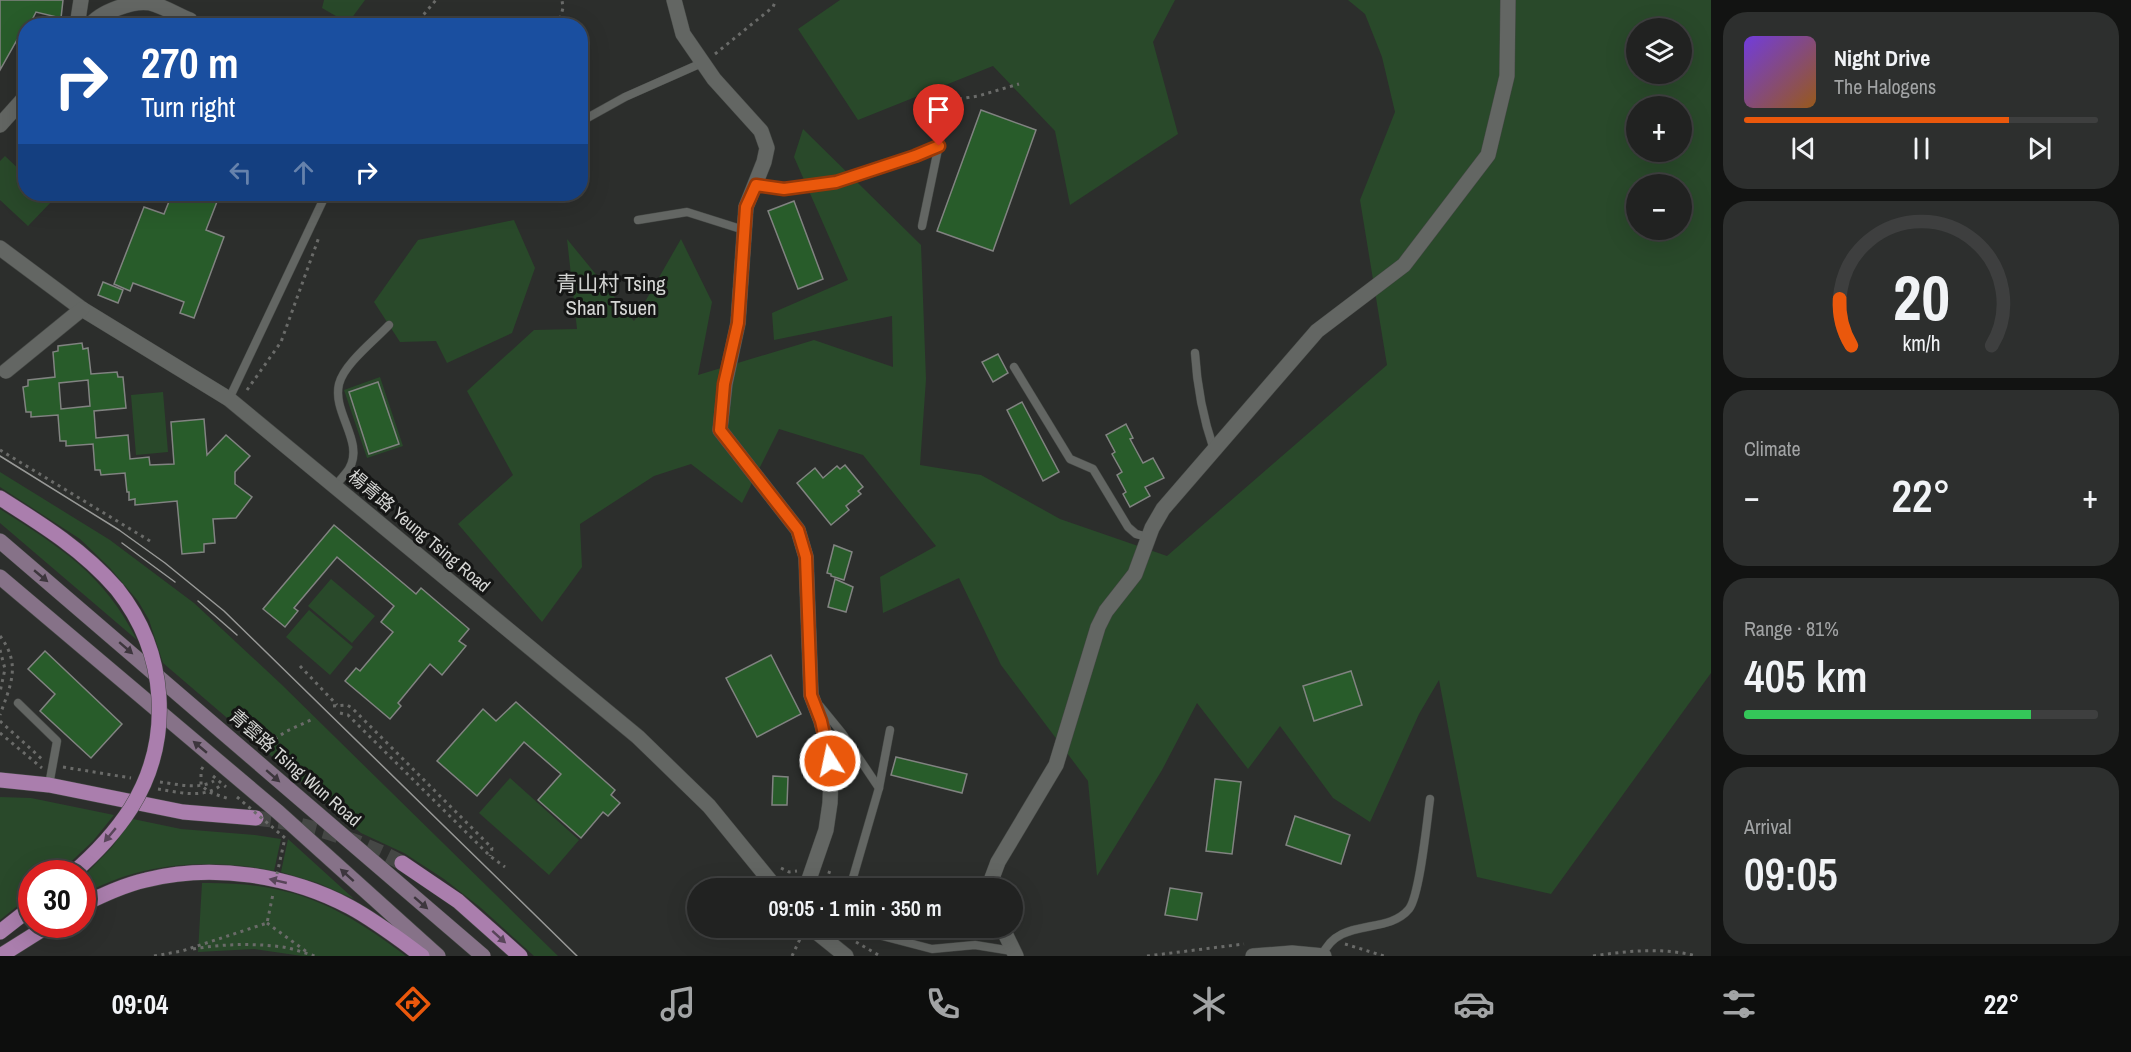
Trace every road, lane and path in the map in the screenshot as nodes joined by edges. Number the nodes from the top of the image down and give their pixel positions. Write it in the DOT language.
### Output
graph roads {
  1 [pos="81,0"];
  2 [pos="436,0"];
  3 [pos="562,0"];
  4 [pos="674,0"];
  5 [pos="776,0"];
  6 [pos="1508,0"];
  7 [pos="78,18"];
  8 [pos="99,18"];
  9 [pos="185,18"];
  10 [pos="421,18"];
  11 [pos="560,18"];
  12 [pos="704,62"];
  13 [pos="1019,84"];
  14 [pos="948,101"];
  15 [pos="18,105"];
  16 [pos="588,118"];
  17 [pos="0,125"];
  18 [pos="939,146"];
  19 [pos="756,185"];
  20 [pos="323,201"];
  21 [pos="638,220"];
  22 [pos="922,226"];
  23 [pos="744,230"];
  24 [pos="320,236"];
  25 [pos="0,248"];
  26 [pos="82,309"];
  27 [pos="389,325"];
  28 [pos="1194,353"];
  29 [pos="1014,368"];
  30 [pos="6,371"];
  31 [pos="232,392"];
  32 [pos="0,450"];
  33 [pos="1214,450"];
  34 [pos="335,486"];
  35 [pos="0,498"];
  36 [pos="1148,537"];
  37 [pos="0,541"];
  38 [pos="150,541"];
  39 [pos="0,577"];
  40 [pos="0,636"];
  41 [pos="0,650"];
  42 [pos="300,666"];
  43 [pos="0,692"];
  44 [pos="811,695"];
  45 [pos="18,704"];
  46 [pos="340,713"];
  47 [pos="0,716"];
  48 [pos="313,719"];
  49 [pos="890,730"];
  50 [pos="258,750"];
  51 [pos="203,767"];
  52 [pos="0,780"];
  53 [pos="153,781"];
  54 [pos="49,785"];
  55 [pos="201,786"];
  56 [pos="220,786"];
  57 [pos="226,787"];
  58 [pos="150,788"];
  59 [pos="879,788"];
  60 [pos="209,792"];
  61 [pos="237,797"];
  62 [pos="1430,799"];
  63 [pos="231,800"];
  64 [pos="256,818"];
  65 [pos="490,856"];
  66 [pos="86,860"];
  67 [pos="774,861"];
  68 [pos="402,863"];
  69 [pos="804,865"];
  70 [pos="505,867"];
  71 [pos="277,874"];
  72 [pos="768,878"];
  73 [pos="809,878"];
  74 [pos="853,878"];
  75 [pos="992,878"];
  76 [pos="274,886"];
  77 [pos="96,899"];
  78 [pos="18,918"];
  79 [pos="267,923"];
  80 [pos="0,932"];
  81 [pos="29,938"];
  82 [pos="802,938"];
  83 [pos="817,938"];
  84 [pos="890,938"];
  85 [pos="1007,938"];
  86 [pos="182,951"];
  87 [pos="1015,954"];
  88 [pos="313,955"];
  89 [pos="0,956"];
  90 [pos="154,956"];
  91 [pos="422,956"];
  92 [pos="438,956"];
  93 [pos="483,956"];
  94 [pos="520,956"];
  95 [pos="792,956"];
  96 [pos="846,956"];
  97 [pos="1254,956"];
  98 [pos="1323,956"];
  99 [pos="1593,956"];
  100 [pos="1696,956"];
  1 -- 7 [label="street"];
  2 -- 10 [label="path"];
  3 -- 11 [label="path"];
  4 -- 12 [label="street"];
  5 -- 12 [label="path"];
  6 -- 33 [label="street"];
  8 -- 9 [label="street"];
  12 -- 16 [label="lane"];
  12 -- 19 [label="street"];
  13 -- 14 [label="path"];
  14 -- 18 [label="lane"];
  15 -- 17 [label="street"];
  18 -- 19 [label="lane"];
  18 -- 22 [label="lane"];
  19 -- 23 [label="street"];
  20 -- 31 [label="lane"];
  21 -- 23 [label="lane"];
  23 -- 44 [label="street"];
  24 -- 31 [label="path"];
  25 -- 26 [label="street, 楊青路 Yeung Tsing Road"];
  26 -- 30 [label="street"];
  26 -- 31 [label="street, 楊青路 Yeung Tsing Road"];
  27 -- 34 [label="lane"];
  28 -- 33 [label="lane"];
  29 -- 36 [label="lane"];
  31 -- 34 [label="street, 楊青路 Yeung Tsing Road"];
  32 -- 38 [label="path"];
  33 -- 36 [label="street"];
  34 -- 72 [label="street, 楊青路 Yeung Tsing Road"];
  35 -- 66 [label="main road, one-way, bridge"];
  36 -- 75 [label="street"];
  37 -- 93 [label="main road, 青雲路 Tsing Wun Road, one-way"];
  92 -- 39 [label="main road, one-way"];
  40 -- 47 [label="path"];
  41 -- 43 [label="path"];
  42 -- 65 [label="path"];
  44 -- 59 [label="lane"];
  44 -- 73 [label="street"];
  45 -- 54 [label="lane"];
  46 -- 65 [label="path"];
  48 -- 50 [label="path"];
  49 -- 59 [label="lane"];
  51 -- 55 [label="path"];
  52 -- 54 [label="main road"];
  53 -- 55 [label="path"];
  54 -- 64 [label="main road"];
  55 -- 57 [label="path, bridge"];
  55 -- 60 [label="path"];
  56 -- 60 [label="path"];
  58 -- 60 [label="path"];
  59 -- 74 [label="lane"];
  60 -- 63 [label="path"];
  61 -- 71 [label="path, bridge"];
  62 -- 98 [label="lane"];
  65 -- 70 [label="path"];
  67 -- 69 [label="path"];
  68 -- 94 [label="main road, one-way"];
  76 -- 79 [label="path"];
  91 -- 77 [label="main road, one-way"];
  78 -- 80 [label="main road"];
  79 -- 86 [label="path"];
  79 -- 88 [label="path"];
  81 -- 89 [label="main road"];
  82 -- 95 [label="path"];
  83 -- 96 [label="street"];
  84 -- 87 [label="lane"];
  85 -- 87 [label="street"];
  86 -- 88 [label="path"];
  86 -- 90 [label="path"];
  97 -- 98 [label="street"];
  99 -- 100 [label="path"];
}
